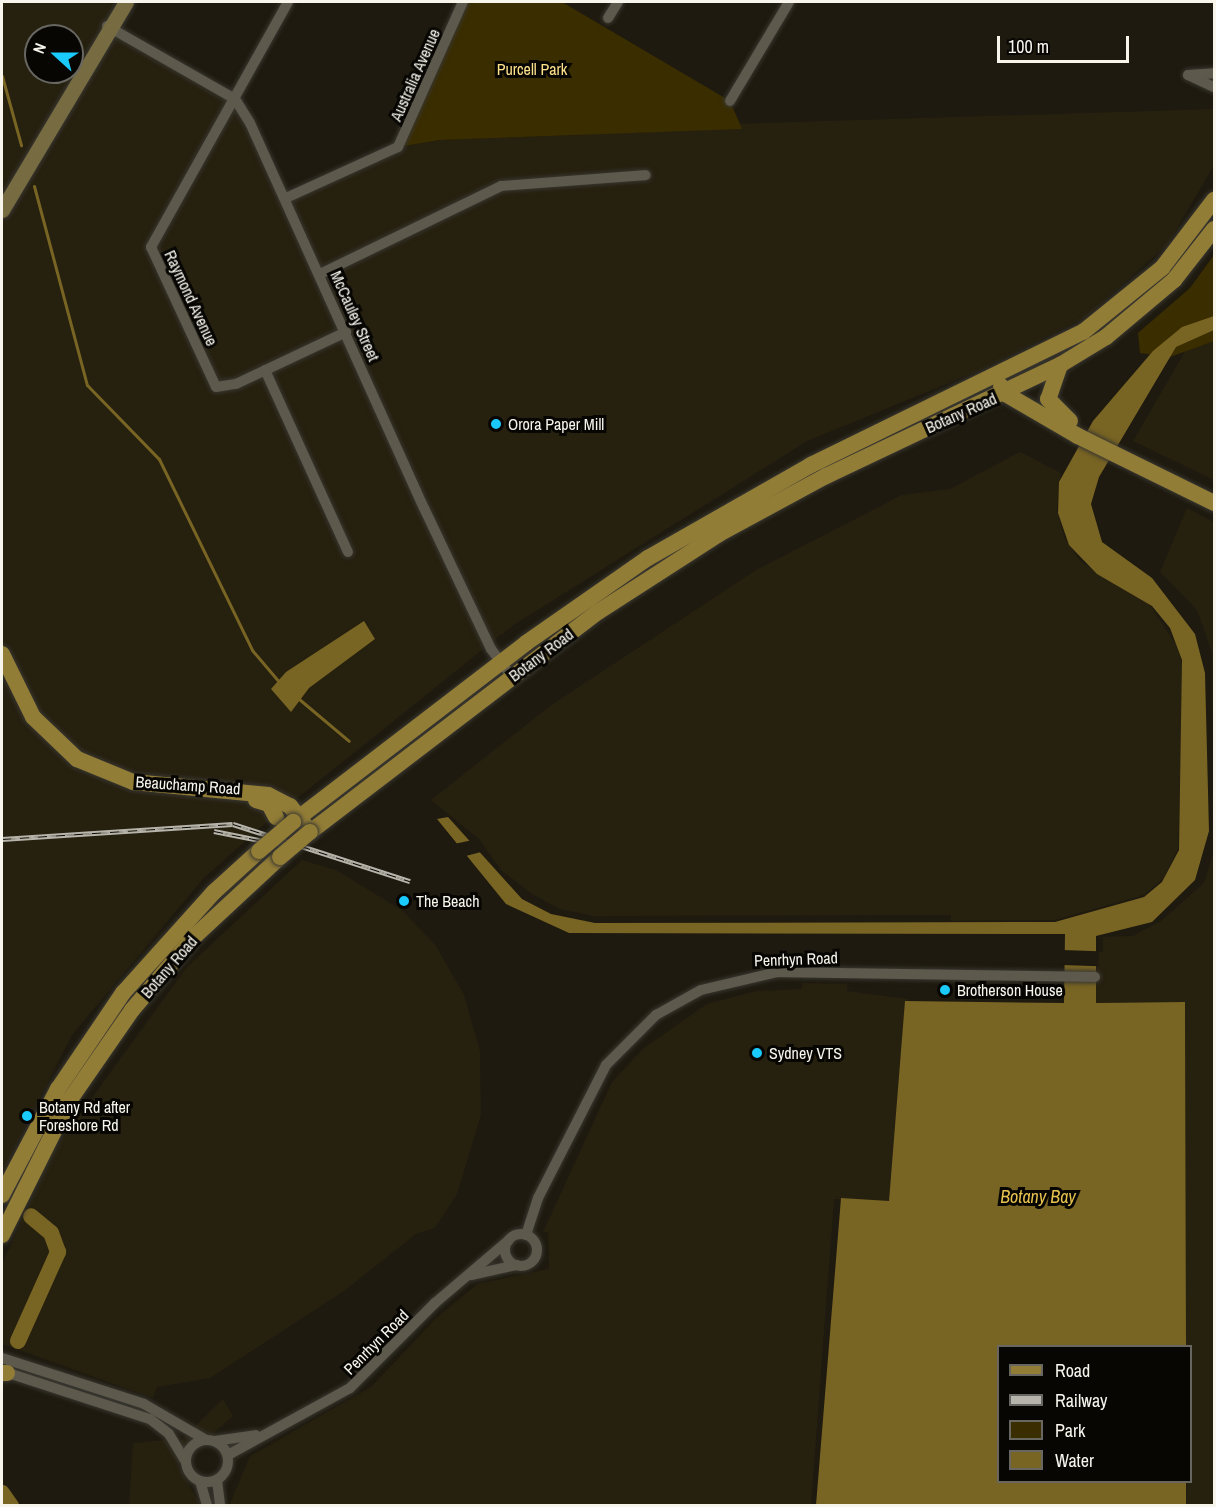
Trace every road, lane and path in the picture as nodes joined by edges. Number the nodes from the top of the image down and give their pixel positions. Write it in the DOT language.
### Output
graph roads {
  1 [pos="116,2"];
  2 [pos="126,2"];
  3 [pos="288,2"];
  4 [pos="463,2"];
  5 [pos="618,2"];
  6 [pos="789,2"];
  7 [pos="608,18"];
  8 [pos="107,26"];
  9 [pos="1215,73"];
  10 [pos="1215,87"];
  11 [pos="235,99"];
  12 [pos="730,101"];
  13 [pos="646,175"];
  14 [pos="286,198"];
  15 [pos="1215,200"];
  16 [pos="2,210"];
  17 [pos="1215,229"];
  18 [pos="320,274"];
  19 [pos="346,332"];
  20 [pos="1060,365"];
  21 [pos="265,370"];
  22 [pos="998,377"];
  23 [pos="1004,393"];
  24 [pos="1081,433"];
  25 [pos="1215,503"];
  26 [pos="348,552"];
  27 [pos="2,654"];
  28 [pos="501,662"];
  29 [pos="512,677"];
  30 [pos="226,790"];
  31 [pos="305,825"];
  32 [pos="259,851"];
  33 [pos="1095,977"];
  34 [pos="2,1195"];
  35 [pos="4,1229"];
  36 [pos="526,1235"];
  37 [pos="509,1240"];
  38 [pos="2,1242"];
  39 [pos="517,1265"];
  40 [pos="468,1276"];
  41 [pos="3,1369"];
  42 [pos="265,1434"];
  43 [pos="210,1440"];
  44 [pos="228,1455"];
  45 [pos="186,1462"];
  46 [pos="216,1480"];
  47 [pos="200,1481"];
  48 [pos="207,1506"];
  49 [pos="220,1506"];
  1 -- 8 [label="street"];
  2 -- 8 [label="street"];
  3 -- 11 [label="street"];
  4 -- 14 [label="street, Australia Avenue"];
  5 -- 7 [label="street"];
  6 -- 12 [label="street"];
  8 -- 11 [label="street"];
  8 -- 16 [label="street"];
  9 -- 10 [label="street"];
  11 -- 14 [label="street, McCauley Street"];
  11 -- 21 [label="street, Raymond Avenue"];
  13 -- 18 [label="street"];
  14 -- 18 [label="street, McCauley Street"];
  15 -- 22 [label="main road, Botany Road"];
  17 -- 20 [label="main road, Botany Road"];
  18 -- 19 [label="street, McCauley Street"];
  19 -- 21 [label="street, Raymond Avenue"];
  19 -- 28 [label="street, McCauley Street"];
  20 -- 23 [label="main road, Botany Road"];
  20 -- 24 [label="main road"];
  21 -- 26 [label="street"];
  22 -- 23 [label="main road"];
  22 -- 28 [label="main road, Botany Road"];
  23 -- 24 [label="main road"];
  23 -- 29 [label="main road, Botany Road"];
  24 -- 25 [label="main road"];
  27 -- 30 [label="main road, Beauchamp Road"];
  28 -- 29 [label="street, McCauley Street"];
  28 -- 31 [label="main road, Botany Road"];
  29 -- 31 [label="main road, Botany Road"];
  30 -- 31 [label="main road, Beauchamp Road"];
  30 -- 32 [label="main road"];
  31 -- 32 [label="main road, Botany Road, bridge"];
  31 -- 35 [label="main road, Botany Road, bridge"];
  32 -- 34 [label="main road, Botany Road"];
  33 -- 36 [label="street, Penrhyn Road"];
  35 -- 38 [label="main road, Botany Road"];
  36 -- 37 [label="street, Penrhyn Road"];
  36 -- 39 [label="street"];
  37 -- 39 [label="street"];
  37 -- 40 [label="street, Penrhyn Road"];
  39 -- 40 [label="street"];
  40 -- 42 [label="street, Penrhyn Road"];
  41 -- 43 [label="street"];
  41 -- 45 [label="street"];
  42 -- 43 [label="street"];
  42 -- 44 [label="street"];
  43 -- 44 [label="street"];
  43 -- 45 [label="street"];
  44 -- 46 [label="street"];
  45 -- 47 [label="street"];
  46 -- 47 [label="street"];
  46 -- 49 [label="street"];
  47 -- 48 [label="street"];
}
